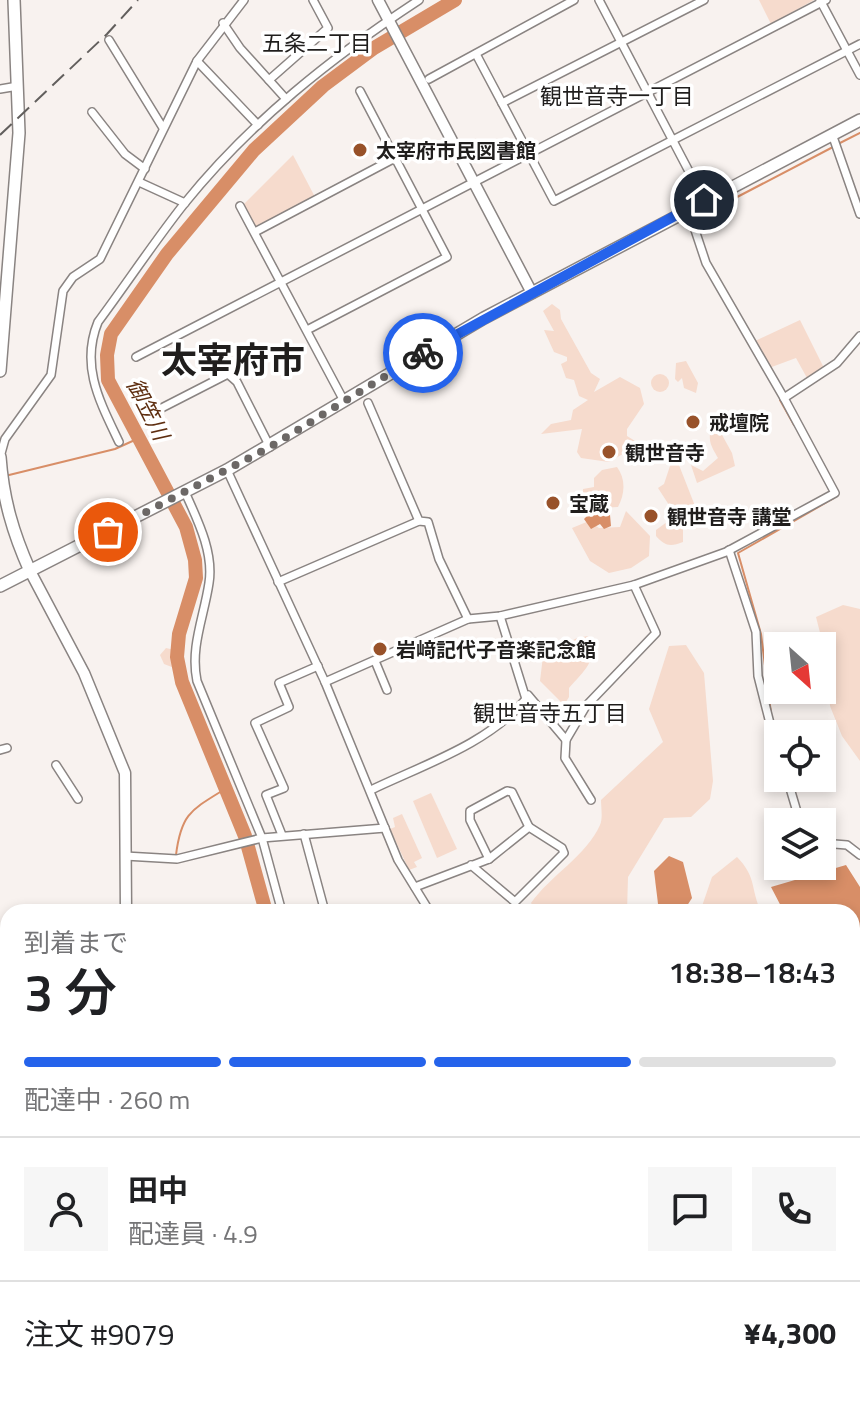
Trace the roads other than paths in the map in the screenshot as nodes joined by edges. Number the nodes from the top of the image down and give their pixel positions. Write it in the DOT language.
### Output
graph roads {
  1 [pos="14,0"];
  2 [pos="244,0"];
  3 [pos="313,0"];
  4 [pos="378,0"];
  5 [pos="419,0"];
  6 [pos="574,0"];
  7 [pos="599,0"];
  8 [pos="704,0"];
  9 [pos="822,1"];
  10 [pos="389,21"];
  11 [pos="223,23"];
  12 [pos="109,40"];
  13 [pos="621,42"];
  14 [pos="860,44"];
  15 [pos="847,52"];
  16 [pos="476,54"];
  17 [pos="197,61"];
  18 [pos="860,75"];
  19 [pos="429,79"];
  20 [pos="269,80"];
  21 [pos="18,86"];
  22 [pos="0,89"];
  23 [pos="360,91"];
  24 [pos="647,92"];
  25 [pos="286,99"];
  26 [pos="502,103"];
  27 [pos="92,112"];
  28 [pos="860,120"];
  29 [pos="258,125"];
  30 [pos="163,128"];
  31 [pos="672,140"];
  32 [pos="835,142"];
  33 [pos="527,153"];
  34 [pos="395,158"];
  35 [pos="145,169"];
  36 [pos="473,181"];
  37 [pos="139,182"];
  38 [pos="704,200"];
  39 [pos="185,203"];
  40 [pos="240,206"];
  41 [pos="422,207"];
  42 [pos="688,209"];
  43 [pos="860,214"];
  44 [pos="255,232"];
  45 [pos="281,281"];
  46 [pos="532,293"];
  47 [pos="307,330"];
  48 [pos="860,336"];
  49 [pos="136,357"];
  50 [pos="0,371"];
  51 [pos="784,398"];
  52 [pos="344,401"];
  53 [pos="368,403"];
  54 [pos="148,415"];
  55 [pos="119,442"];
  56 [pos="270,447"];
  57 [pos="0,457"];
  58 [pos="227,470"];
  59 [pos="2,477"];
  60 [pos="184,493"];
  61 [pos="419,521"];
  62 [pos="729,550"];
  63 [pos="30,571"];
  64 [pos="278,582"];
  65 [pos="634,585"];
  66 [pos="0,586"];
  67 [pos="500,616"];
  68 [pos="468,619"];
  69 [pos="375,661"];
  70 [pos="318,666"];
  71 [pos="325,682"];
  72 [pos="387,690"];
  73 [pos="528,695"];
  74 [pos="769,720"];
  75 [pos="566,740"];
  76 [pos="56,765"];
  77 [pos="371,790"];
  78 [pos="78,799"];
  79 [pos="591,800"];
  80 [pos="529,827"];
  81 [pos="385,828"];
  82 [pos="304,834"];
  83 [pos="282,835"];
  84 [pos="260,838"];
  85 [pos="836,844"];
  86 [pos="860,855"];
  87 [pos="125,856"];
  88 [pos="489,859"];
  89 [pos="471,865"];
  90 [pos="415,887"];
  91 [pos="126,904"];
  92 [pos="280,904"];
  93 [pos="323,904"];
  94 [pos="425,904"];
  1 -- 21 [label="main road"];
  2 -- 11 [label="street"];
  3 -- 20 [label="street"];
  4 -- 10 [label="street"];
  5 -- 10 [label="street"];
  6 -- 16 [label="street"];
  7 -- 13 [label="street"];
  8 -- 13 [label="street"];
  9 -- 15 [label="street"];
  9 -- 24 [label="street"];
  10 -- 25 [label="street"];
  10 -- 36 [label="street"];
  11 -- 17 [label="street"];
  11 -- 20 [label="street"];
  12 -- 30 [label="street"];
  13 -- 24 [label="street"];
  13 -- 26 [label="street"];
  14 -- 15 [label="street"];
  15 -- 18 [label="street"];
  15 -- 31 [label="street"];
  16 -- 19 [label="street"];
  16 -- 26 [label="street"];
  17 -- 29 [label="street"];
  17 -- 30 [label="street"];
  20 -- 25 [label="street"];
  21 -- 22 [label="street"];
  21 -- 50 [label="main road"];
  23 -- 34 [label="street"];
  24 -- 31 [label="street"];
  24 -- 33 [label="street"];
  25 -- 29 [label="street"];
  26 -- 33 [label="street"];
  27 -- 35 [label="street"];
  28 -- 32 [label="main road"];
  29 -- 39 [label="street"];
  30 -- 35 [label="street"];
  31 -- 33 [label="street"];
  31 -- 38 [label="street"];
  32 -- 38 [label="main road"];
  32 -- 43 [label="street"];
  33 -- 36 [label="street"];
  34 -- 41 [label="street"];
  34 -- 44 [label="street"];
  35 -- 37 [label="street"];
  36 -- 41 [label="street"];
  36 -- 46 [label="street"];
  37 -- 39 [label="street"];
  37 -- 57 [label="street"];
  38 -- 42 [label="main road"];
  39 -- 55 [label="street"];
  40 -- 44 [label="street"];
  41 -- 45 [label="street"];
  41 -- 47 [label="street"];
  42 -- 46 [label="main road"];
  42 -- 51 [label="street"];
  44 -- 45 [label="street"];
  45 -- 47 [label="street"];
  45 -- 49 [label="street"];
  46 -- 52 [label="main road"];
  47 -- 52 [label="street"];
  48 -- 51 [label="street"];
  51 -- 62 [label="street"];
  52 -- 56 [label="main road"];
  53 -- 61 [label="street"];
  54 -- 56 [label="street"];
  56 -- 58 [label="main road"];
  57 -- 59 [label="main road"];
  58 -- 60 [label="main road"];
  58 -- 64 [label="street"];
  59 -- 63 [label="main road"];
  60 -- 63 [label="main road"];
  60 -- 84 [label="street"];
  61 -- 64 [label="street"];
  61 -- 68 [label="street"];
  62 -- 65 [label="street"];
  62 -- 74 [label="street"];
  63 -- 66 [label="main road"];
  63 -- 87 [label="street"];
  64 -- 70 [label="street"];
  65 -- 67 [label="street"];
  65 -- 75 [label="street"];
  67 -- 68 [label="street"];
  67 -- 73 [label="street"];
  68 -- 69 [label="street"];
  69 -- 71 [label="street"];
  69 -- 72 [label="street"];
  70 -- 71 [label="street"];
  70 -- 83 [label="street"];
  71 -- 77 [label="street"];
  73 -- 75 [label="street"];
  73 -- 77 [label="street"];
  75 -- 79 [label="street"];
  76 -- 78 [label="street"];
  77 -- 81 [label="street"];
  80 -- 88 [label="street"];
  80 -- 88 [label="street"];
  80 -- 89 [label="street"];
  81 -- 82 [label="street"];
  81 -- 90 [label="street"];
  82 -- 83 [label="street"];
  82 -- 93 [label="street"];
  83 -- 84 [label="street"];
  84 -- 87 [label="street"];
  84 -- 92 [label="street"];
  85 -- 86 [label="street"];
  87 -- 91 [label="street"];
  88 -- 89 [label="street"];
  89 -- 90 [label="street"];
  90 -- 94 [label="street"];
}
